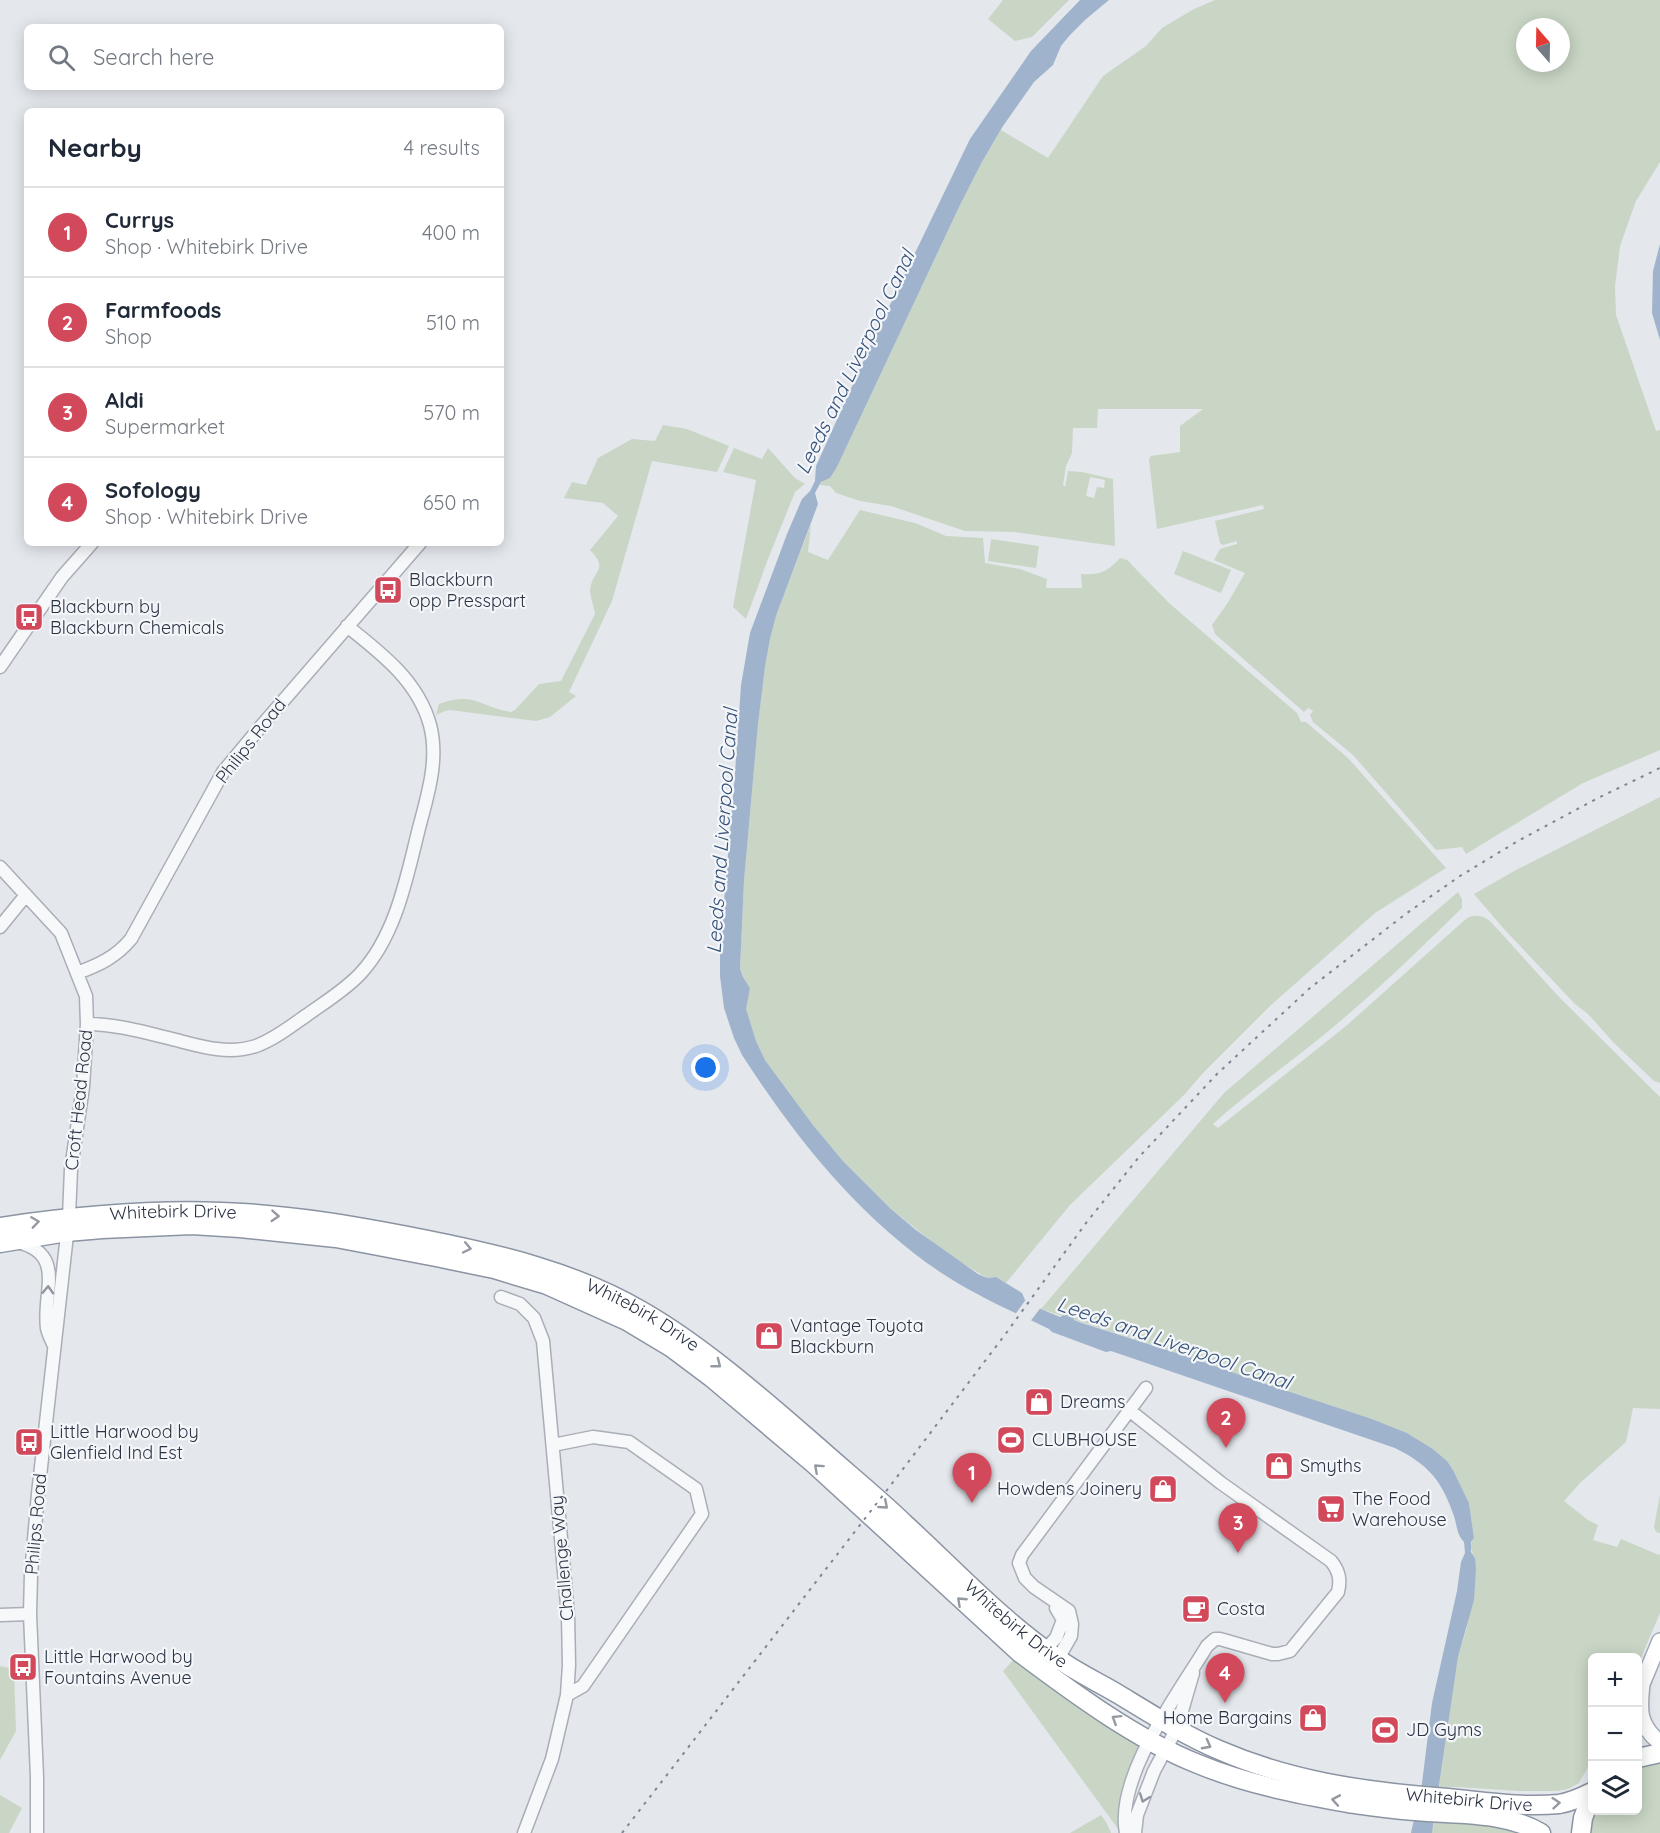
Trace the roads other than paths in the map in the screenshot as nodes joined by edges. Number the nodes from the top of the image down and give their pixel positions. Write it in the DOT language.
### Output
graph roads {
  1 [pos="89,546"];
  2 [pos="417,546"];
  3 [pos="347,626"];
  4 [pos="0,667"];
  5 [pos="0,867"];
  6 [pos="26,895"];
  7 [pos="0,927"];
  8 [pos="77,974"];
  9 [pos="87,1024"];
  10 [pos="68,1224"];
  11 [pos="0,1227"];
  12 [pos="6,1242"];
  13 [pos="501,1297"];
  14 [pos="54,1347"];
  15 [pos="1146,1388"];
  16 [pos="1129,1410"];
  17 [pos="553,1445"];
  18 [pos="30,1614"];
  19 [pos="0,1615"];
  20 [pos="1660,1641"];
  21 [pos="1052,1654"];
  22 [pos="1033,1663"];
  23 [pos="1194,1666"];
  24 [pos="1048,1675"];
  25 [pos="1642,1684"];
  26 [pos="567,1695"];
  27 [pos="1640,1707"];
  28 [pos="1169,1725"];
  29 [pos="1660,1743"];
  30 [pos="1157,1745"];
  31 [pos="1660,1753"];
  32 [pos="1642,1757"];
  33 [pos="1588,1795"];
  34 [pos="1395,1802"];
  35 [pos="1457,1806"];
  36 [pos="1588,1806"];
  37 [pos="37,1833"];
  38 [pos="524,1833"];
  39 [pos="1126,1833"];
  40 [pos="1134,1833"];
  41 [pos="1541,1833"];
  42 [pos="1581,1833"];
  1 -- 4 [label="street"];
  2 -- 3 [label="street, Philips Road"];
  3 -- 8 [label="street, Philips Road"];
  3 -- 9 [label="street"];
  5 -- 6 [label="street, Croft Head Road"];
  6 -- 7 [label="street"];
  6 -- 8 [label="street, Croft Head Road"];
  8 -- 9 [label="street, Croft Head Road"];
  9 -- 10 [label="street, Croft Head Road"];
  11 -- 10 [label="highway, Whitebirk Drive, one-way"];
  10 -- 12 [label="highway, Whitebirk Drive"];
  10 -- 14 [label="street, Philips Road"];
  10 -- 21 [label="highway, Whitebirk Drive, one-way"];
  22 -- 10 [label="highway, Whitebirk Drive, one-way"];
  14 -- 12 [label="street, one-way"];
  13 -- 17 [label="street, Challenge Way"];
  14 -- 18 [label="street, Philips Road"];
  15 -- 16 [label="street"];
  16 -- 21 [label="street"];
  16 -- 23 [label="street"];
  17 -- 26 [label="street, Challenge Way"];
  17 -- 26 [label="street"];
  18 -- 19 [label="street"];
  18 -- 37 [label="street, Philips Road"];
  20 -- 25 [label="main road"];
  21 -- 22 [label="street"];
  21 -- 24 [label="street"];
  21 -- 28 [label="highway, Whitebirk Drive"];
  22 -- 24 [label="highway, Whitebirk Drive"];
  23 -- 28 [label="street"];
  23 -- 28 [label="street"];
  30 -- 24 [label="highway, Whitebirk Drive, one-way"];
  26 -- 38 [label="street, Challenge Way"];
  27 -- 29 [label="main road"];
  28 -- 30 [label="street"];
  28 -- 30 [label="street"];
  28 -- 34 [label="highway, Whitebirk Drive, one-way"];
  34 -- 30 [label="highway, Whitebirk Drive, one-way"];
  30 -- 39 [label="street"];
  30 -- 40 [label="street, one-way"];
  31 -- 32 [label="highway"];
  35 -- 33 [label="highway, Whitebirk Drive, one-way"];
  34 -- 35 [label="highway, Whitebirk Drive"];
  35 -- 41 [label="highway, Whitebirk Drive"];
  36 -- 42 [label="highway"];
}
